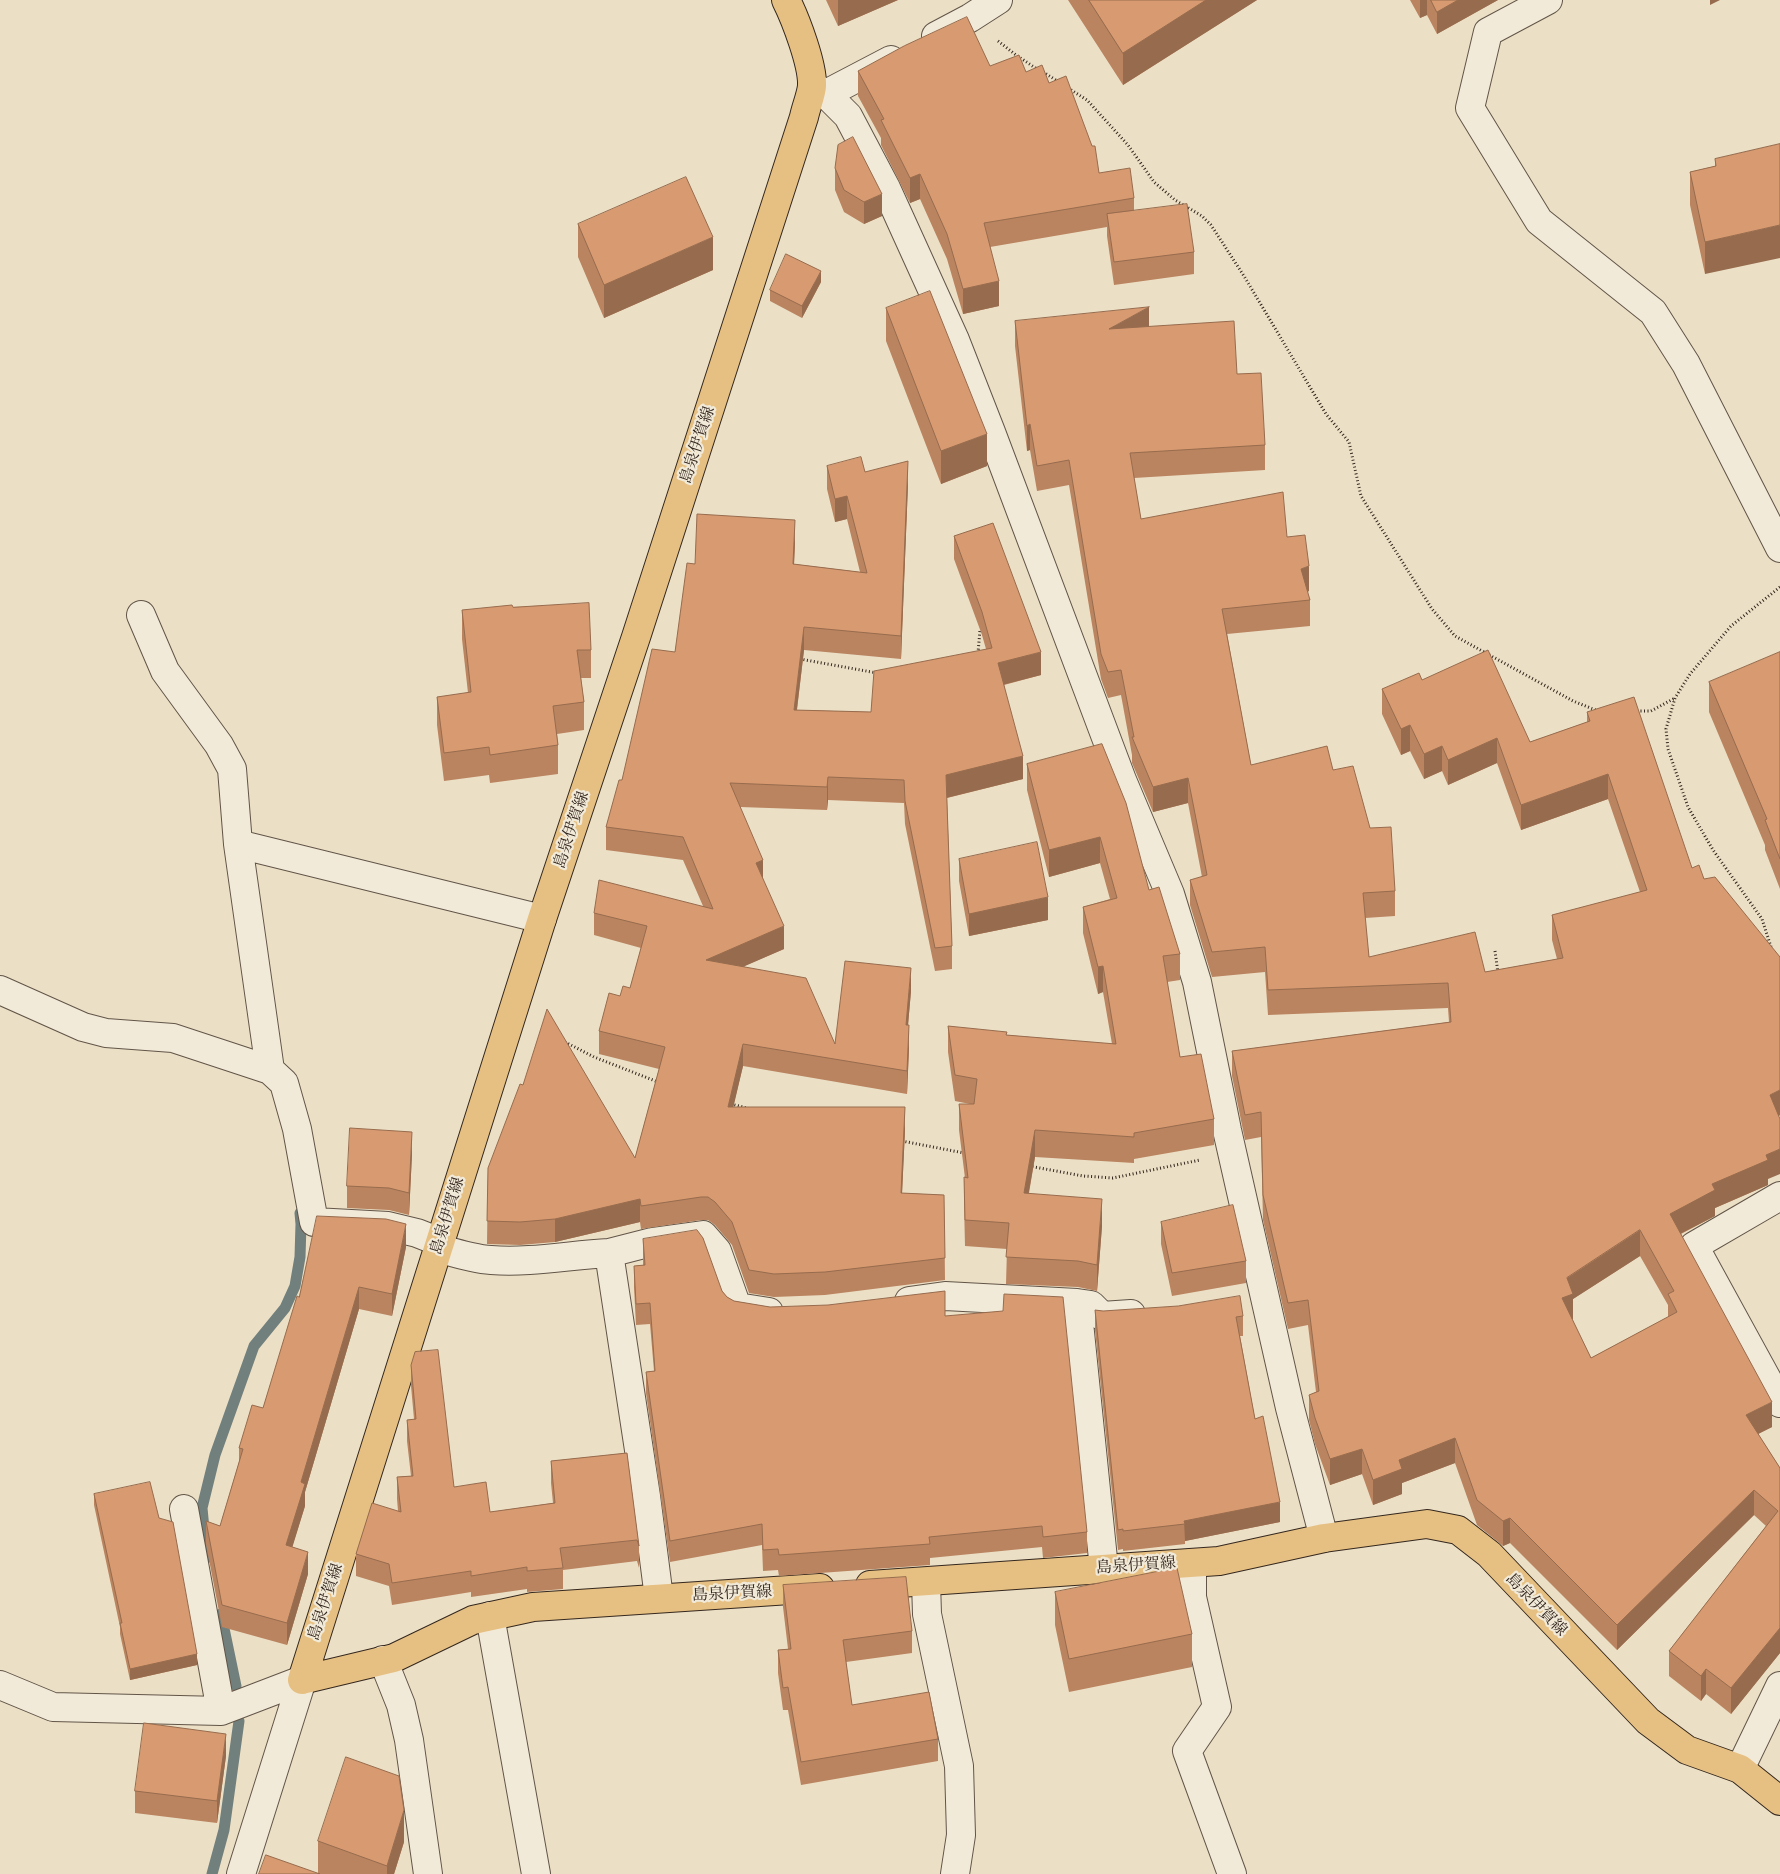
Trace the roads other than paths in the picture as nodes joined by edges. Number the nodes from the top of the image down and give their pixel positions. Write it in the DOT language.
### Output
graph roads {
  1 [pos="786,0"];
  2 [pos="998,0"];
  3 [pos="1548,0"];
  4 [pos="819,90"];
  5 [pos="1780,548"];
  6 [pos="140,615"];
  7 [pos="238,844"];
  8 [pos="542,919"];
  9 [pos="0,990"];
  10 [pos="270,1070"];
  11 [pos="1780,1196"];
  12 [pos="439,1245"];
  13 [pos="609,1253"];
  14 [pos="1265,1296"];
  15 [pos="1236,1301"];
  16 [pos="1077,1303"];
  17 [pos="885,1304"];
  18 [pos="790,1312"];
  19 [pos="1158,1312"];
  20 [pos="1780,1403"];
  21 [pos="184,1509"];
  22 [pos="1324,1538"];
  23 [pos="1192,1563"];
  24 [pos="1104,1569"];
  25 [pos="926,1582"];
  26 [pos="659,1598"];
  27 [pos="490,1616"];
  28 [pos="382,1660"];
  29 [pos="302,1680"];
  30 [pos="0,1685"];
  31 [pos="1780,1686"];
  32 [pos="221,1711"];
  33 [pos="1740,1769"];
  34 [pos="1780,1801"];
  35 [pos="241,1874"];
  36 [pos="428,1874"];
  37 [pos="536,1874"];
  38 [pos="955,1874"];
  39 [pos="1232,1874"];
  1 -- 4 [label="main road, 島泉伊賀線"];
  2 -- 4 [label="street"];
  3 -- 5 [label="street"];
  4 -- 8 [label="main road, 島泉伊賀線"];
  4 -- 14 [label="street"];
  6 -- 7 [label="street"];
  7 -- 8 [label="street"];
  7 -- 10 [label="street"];
  8 -- 12 [label="main road, 島泉伊賀線"];
  9 -- 10 [label="street"];
  10 -- 12 [label="street"];
  11 -- 20 [label="street"];
  12 -- 13 [label="street"];
  12 -- 29 [label="main road, 島泉伊賀線"];
  13 -- 18 [label="street"];
  13 -- 26 [label="street"];
  14 -- 15 [label="street"];
  14 -- 22 [label="street"];
  16 -- 17 [label="street"];
  16 -- 19 [label="street"];
  16 -- 24 [label="street"];
  21 -- 32 [label="street"];
  22 -- 23 [label="main road, 島泉伊賀線"];
  22 -- 33 [label="main road, 島泉伊賀線"];
  23 -- 24 [label="main road, 島泉伊賀線"];
  23 -- 39 [label="street"];
  24 -- 25 [label="main road, 島泉伊賀線"];
  25 -- 26 [label="main road, 島泉伊賀線"];
  25 -- 38 [label="street"];
  26 -- 27 [label="main road, 島泉伊賀線"];
  27 -- 28 [label="main road, 島泉伊賀線"];
  27 -- 37 [label="street"];
  28 -- 29 [label="main road, 島泉伊賀線"];
  28 -- 36 [label="street"];
  29 -- 32 [label="street"];
  29 -- 35 [label="street"];
  30 -- 32 [label="street"];
  31 -- 33 [label="street"];
  33 -- 34 [label="main road, 島泉伊賀線"];
}
